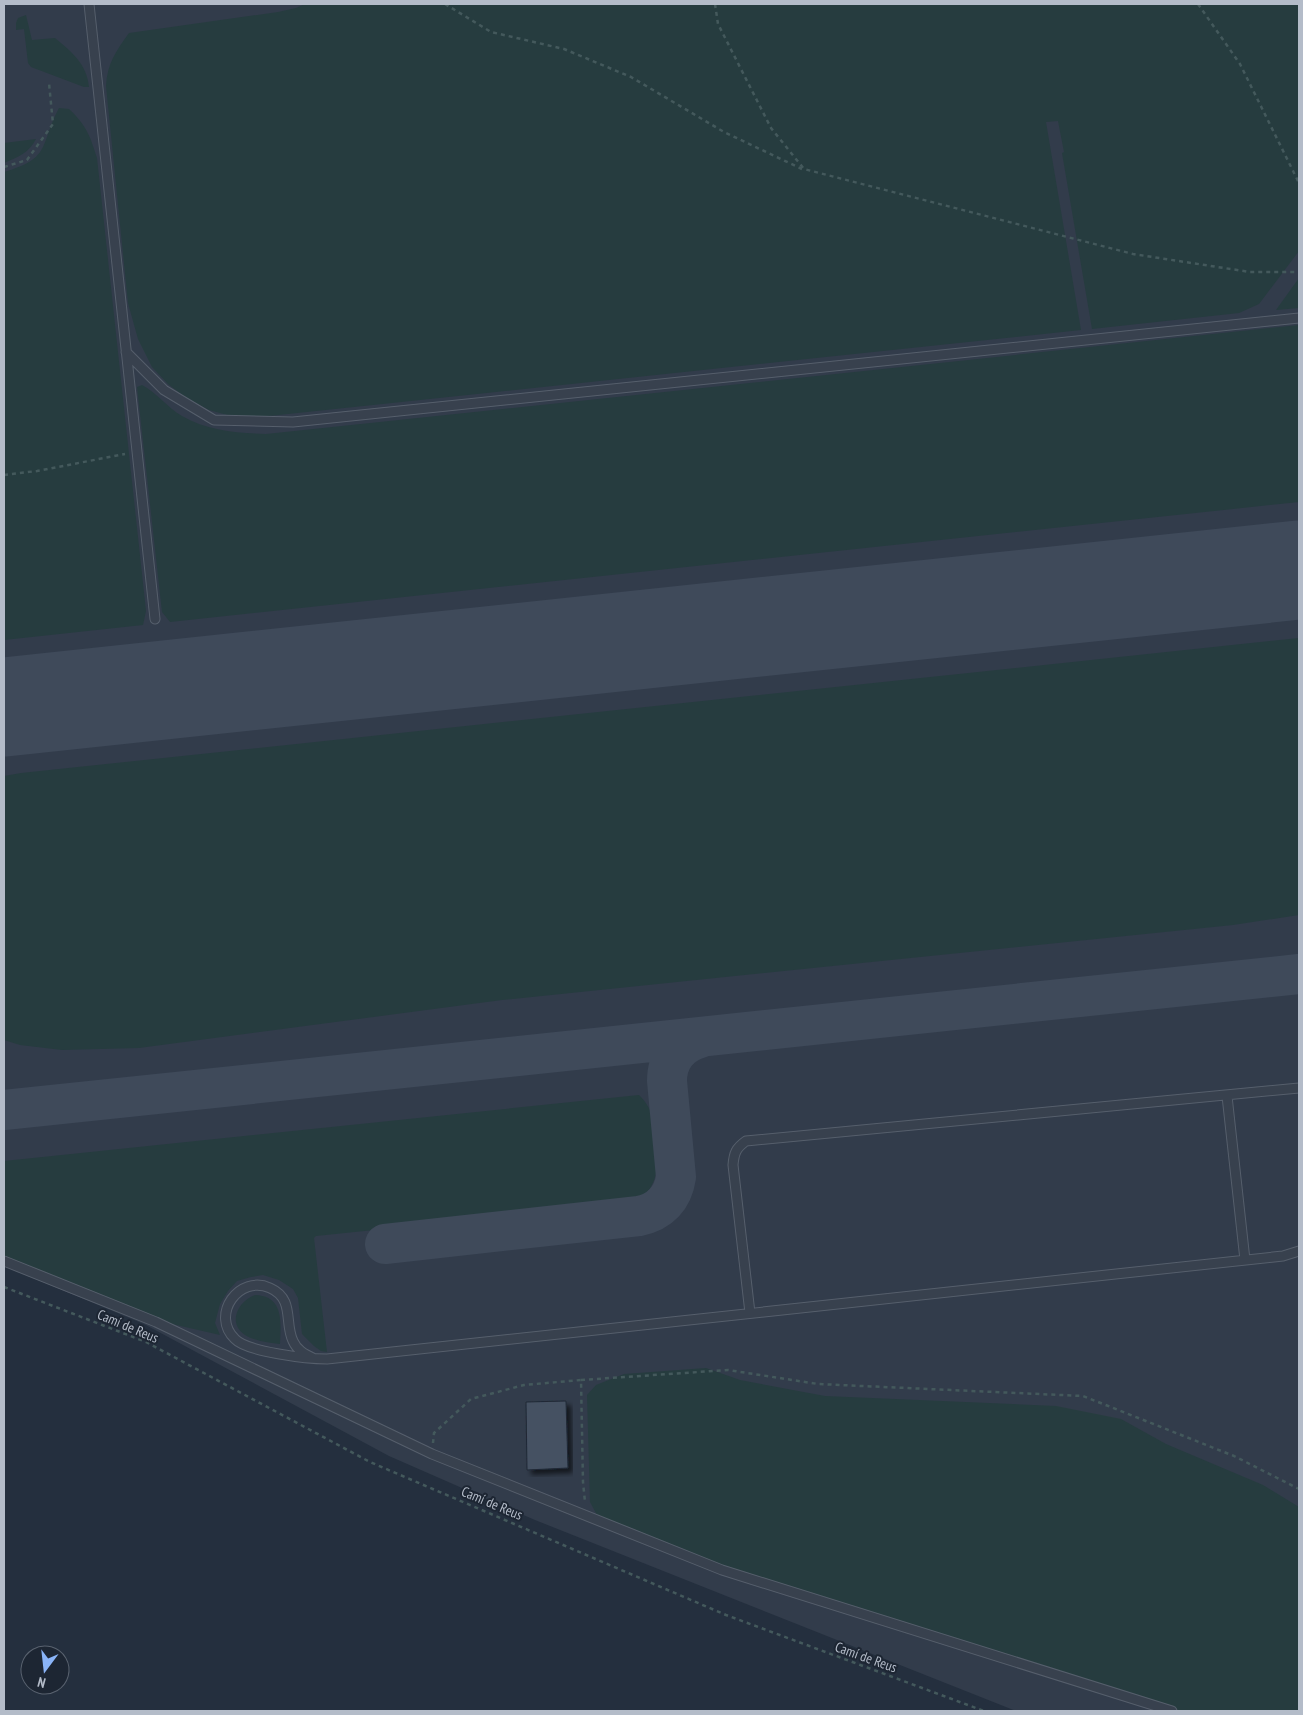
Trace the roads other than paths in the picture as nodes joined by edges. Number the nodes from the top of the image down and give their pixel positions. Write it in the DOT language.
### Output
graph roads {
  1 [pos="89,4"];
  2 [pos="1299,318"];
  3 [pos="126,352"];
  4 [pos="154,619"];
  5 [pos="1299,1088"];
  6 [pos="1227,1096"];
  7 [pos="1299,1250"];
  8 [pos="1245,1260"];
  9 [pos="4,1261"];
  10 [pos="750,1313"];
  11 [pos="313,1358"];
  12 [pos="1172,1711"];
  1 -- 3 [label="lane"];
  2 -- 3 [label="lane"];
  3 -- 4 [label="lane"];
  5 -- 6 [label="lane"];
  6 -- 8 [label="lane"];
  6 -- 10 [label="lane"];
  7 -- 8 [label="lane"];
  8 -- 10 [label="lane"];
  9 -- 12 [label="lane"];
  10 -- 11 [label="lane"];
  11 -- 11 [label="lane"];
}
